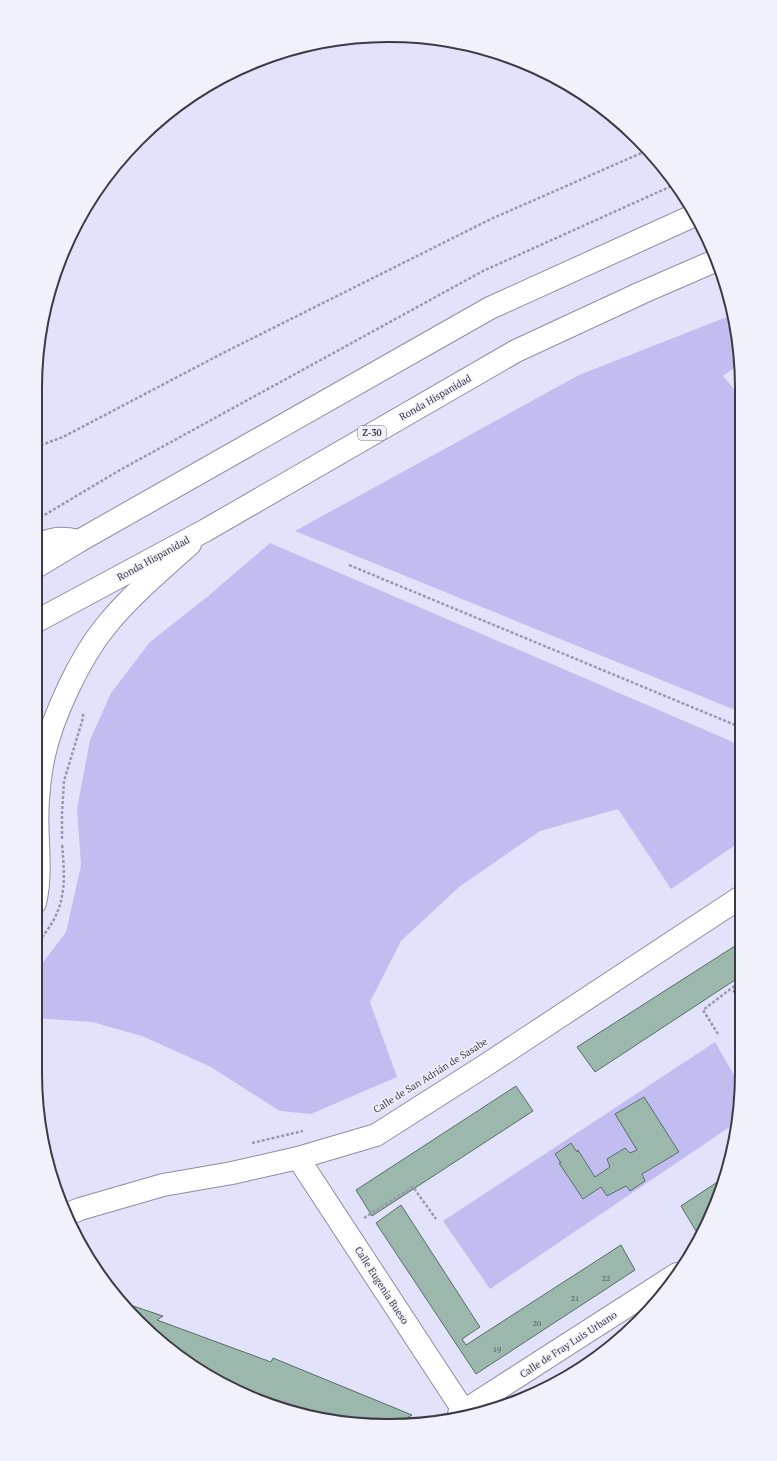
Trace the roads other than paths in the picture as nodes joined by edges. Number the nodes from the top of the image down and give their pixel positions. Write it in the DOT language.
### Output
graph roads {
  1 [pos="690,217"];
  2 [pos="711,262"];
  3 [pos="206,530"];
  4 [pos="79,541"];
  5 [pos="42,543"];
  6 [pos="42,563"];
  7 [pos="42,619"];
  8 [pos="42,770"];
  9 [pos="735,902"];
  10 [pos="298,1158"];
  11 [pos="72,1213"];
  12 [pos="663,1283"];
  13 [pos="469,1409"];
  14 [pos="462,1411"];
  1 -- 4 [label="main road"];
  2 -- 3 [label="main road, Ronda Hispanidad / Z-30"];
  3 -- 7 [label="main road, Ronda Hispanidad / Z-30"];
  3 -- 8 [label="main road"];
  4 -- 5 [label="main road"];
  4 -- 6 [label="main road"];
  9 -- 10 [label="main road, Calle de San Adrián de Sasabe"];
  10 -- 11 [label="main road, Calle de San Adrián de Sasabe"];
  10 -- 14 [label="main road, Calle Eugenia Bueso"];
  12 -- 13 [label="main road, Calle de Fray Luis Urbano"];
}
